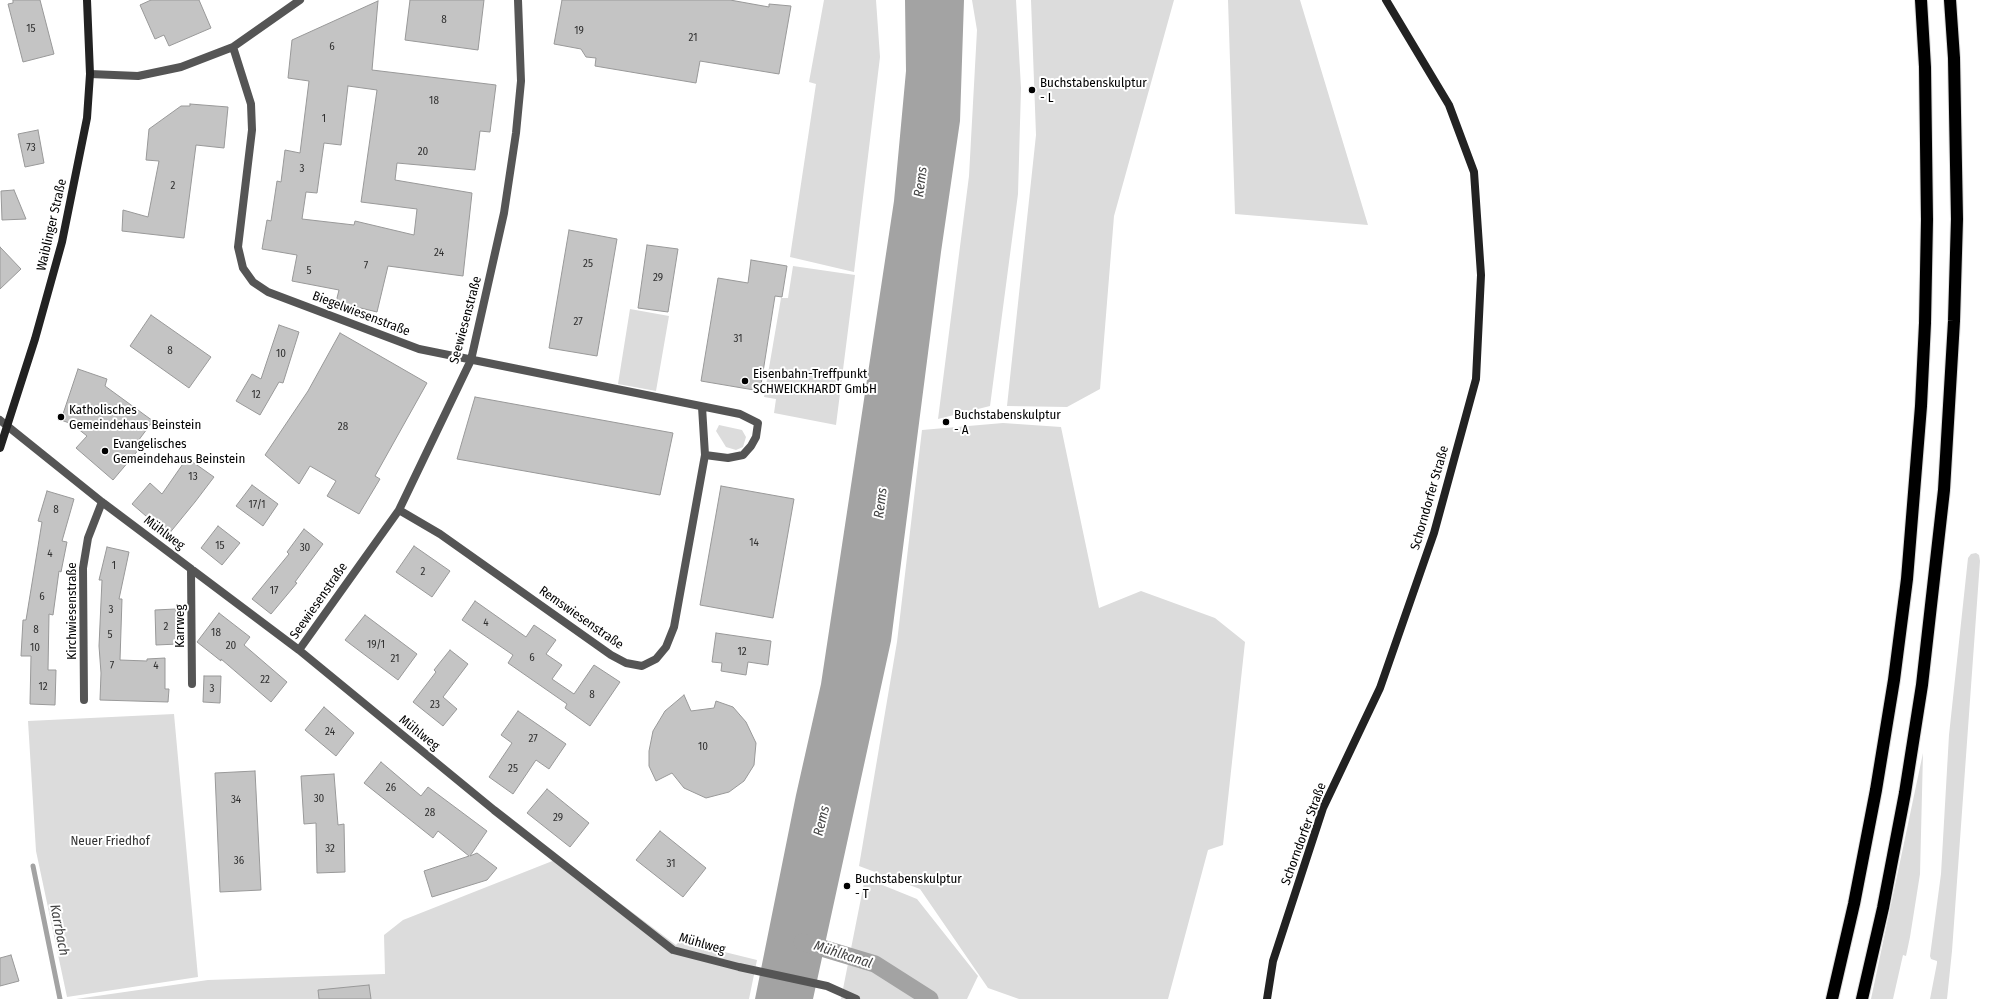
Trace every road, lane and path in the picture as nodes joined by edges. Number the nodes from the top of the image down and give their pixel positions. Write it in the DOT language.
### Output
graph roads {
  1 [pos="87,0"];
  2 [pos="300,0"];
  3 [pos="518,0"];
  4 [pos="1386,0"];
  5 [pos="1921,0"];
  6 [pos="1950,0"];
  7 [pos="233,47"];
  8 [pos="90,74"];
  9 [pos="471,360"];
  10 [pos="702,407"];
  11 [pos="0,420"];
  12 [pos="6,426"];
  13 [pos="0,448"];
  14 [pos="705,455"];
  15 [pos="102,502"];
  16 [pos="399,510"];
  17 [pos="191,569"];
  18 [pos="299,650"];
  19 [pos="192,684"];
  20 [pos="84,700"];
  21 [pos="856,999"];
  22 [pos="1267,999"];
  23 [pos="1832,999"];
  24 [pos="1862,999"];
  1 -- 8 [label="main road, Waiblinger Straße"];
  2 -- 7 [label="street"];
  3 -- 9 [label="street, Seewiesenstraße"];
  4 -- 22 [label="main road, Schorndorfer Straße"];
  5 -- 23 [label="highway"];
  6 -- 24 [label="highway"];
  7 -- 8 [label="street"];
  7 -- 9 [label="street, Biegelwiesenstraße"];
  8 -- 12 [label="main road, Waiblinger Straße"];
  9 -- 10 [label="street, Biegelwiesenstraße"];
  9 -- 16 [label="street, Seewiesenstraße"];
  10 -- 14 [label="street"];
  10 -- 14 [label="street, Biegelwiesenstraße"];
  11 -- 12 [label="street, Mühlweg"];
  12 -- 13 [label="main road, Waiblinger Straße"];
  12 -- 15 [label="street, Mühlweg"];
  14 -- 16 [label="street, Remswiesenstraße"];
  15 -- 17 [label="street, Mühlweg"];
  15 -- 20 [label="street, Kirchwiesenstraße"];
  16 -- 18 [label="street, Seewiesenstraße"];
  17 -- 18 [label="street, Mühlweg"];
  17 -- 19 [label="street, Karrweg"];
  18 -- 21 [label="street, Mühlweg"];
}
